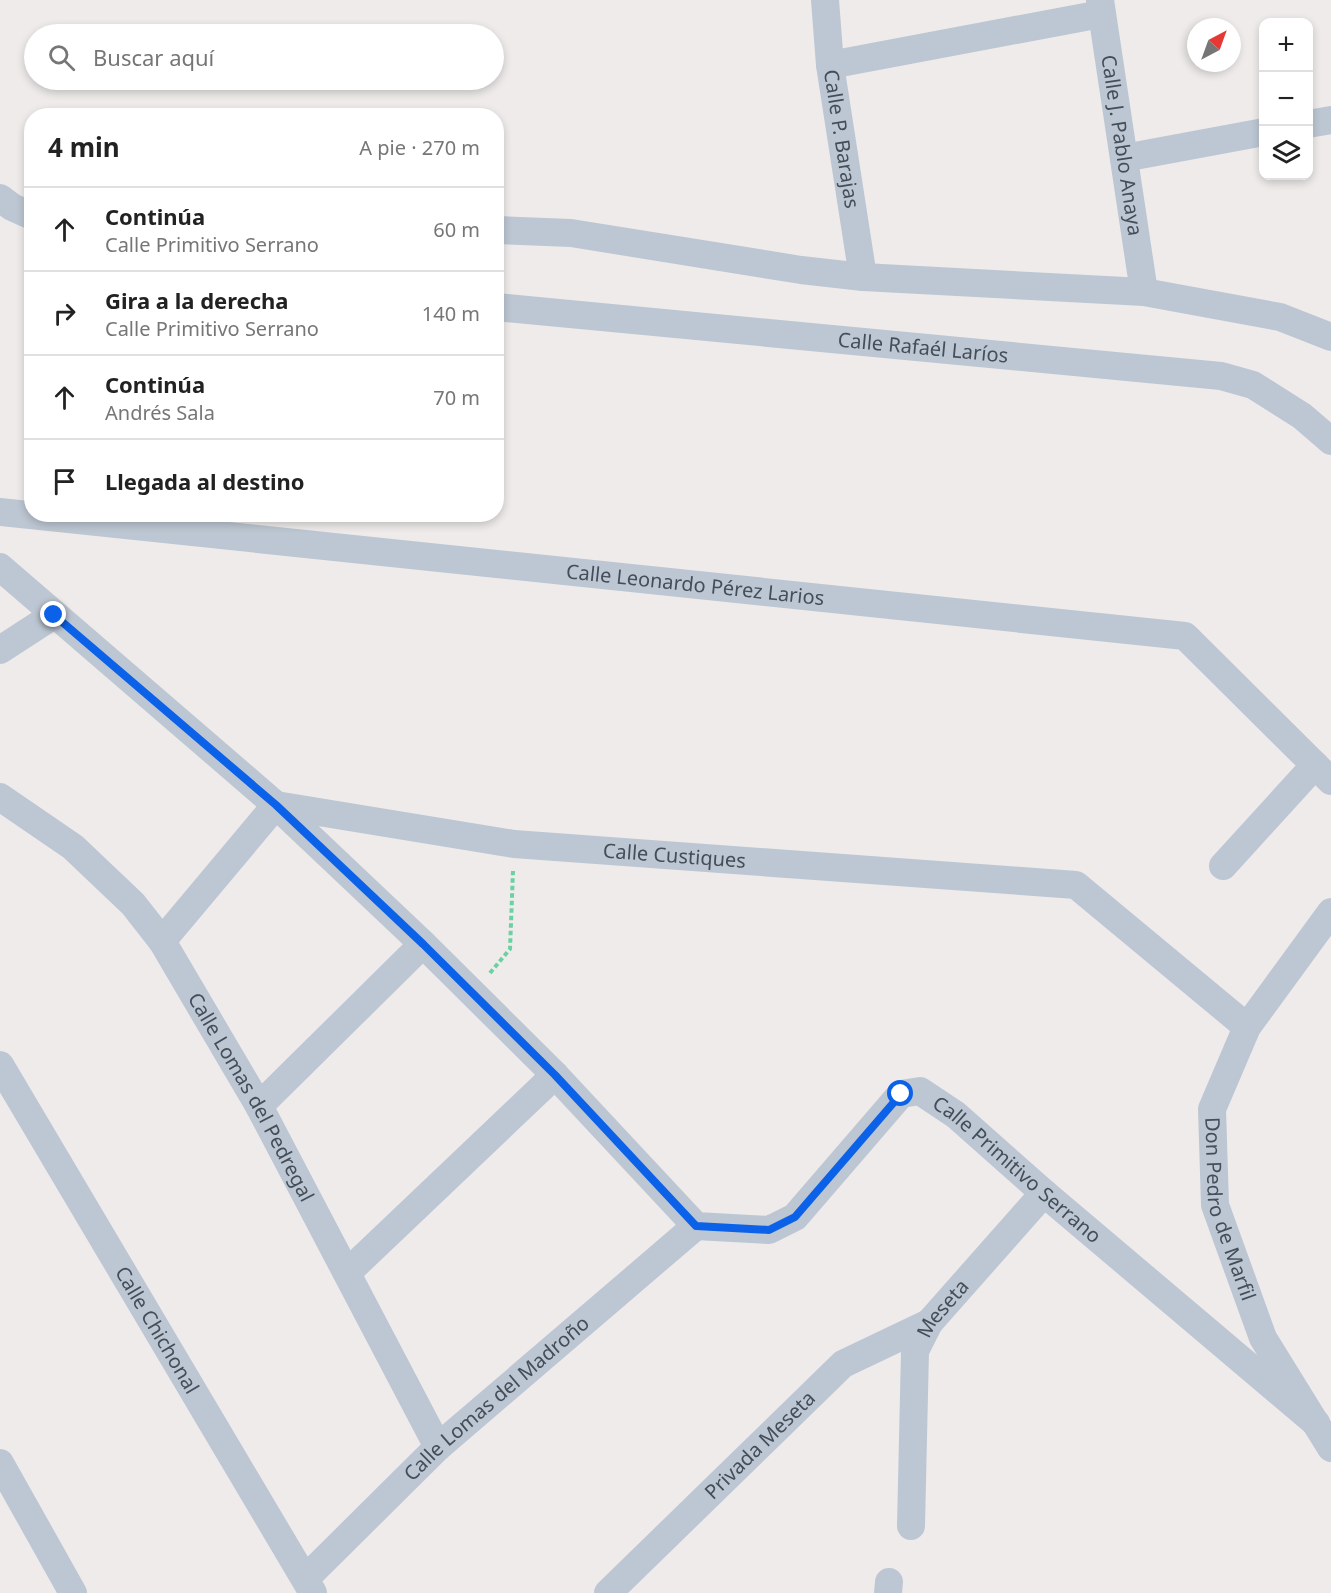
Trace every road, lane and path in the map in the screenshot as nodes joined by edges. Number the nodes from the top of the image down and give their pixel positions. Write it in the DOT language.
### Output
graph roads {
  1 [pos="825,0"];
  2 [pos="1100,7"];
  3 [pos="830,64"];
  4 [pos="1331,120"];
  5 [pos="1313,123"];
  6 [pos="1259,133"];
  7 [pos="1124,158"];
  8 [pos="0,198"];
  9 [pos="24,212"];
  10 [pos="504,230"];
  11 [pos="863,277"];
  12 [pos="1144,292"];
  13 [pos="504,308"];
  14 [pos="1331,337"];
  15 [pos="1331,441"];
  16 [pos="0,512"];
  17 [pos="24,515"];
  18 [pos="96,522"];
  19 [pos="0,567"];
  20 [pos="54,615"];
  21 [pos="0,650"];
  22 [pos="1323,773"];
  23 [pos="0,797"];
  24 [pos="276,805"];
  25 [pos="513,844"];
  26 [pos="1223,866"];
  27 [pos="1331,912"];
  28 [pos="162,941"];
  29 [pos="423,944"];
  30 [pos="473,995"];
  31 [pos="1247,1027"];
  32 [pos="0,1065"];
  33 [pos="555,1075"];
  34 [pos="259,1106"];
  35 [pos="1044,1192"];
  36 [pos="696,1226"];
  37 [pos="348,1272"];
  38 [pos="929,1323"];
  39 [pos="1316,1423"];
  40 [pos="438,1447"];
  41 [pos="1331,1448"];
  42 [pos="0,1463"];
  43 [pos="911,1526"];
  44 [pos="309,1586"];
  45 [pos="73,1593"];
  46 [pos="608,1593"];
  1 -- 3 [label="street, Calle P. Barajas"];
  2 -- 3 [label="street"];
  2 -- 7 [label="street, Calle J. Pablo Anaya"];
  3 -- 11 [label="street, Calle P. Barajas"];
  4 -- 5 [label="street"];
  6 -- 7 [label="street"];
  7 -- 12 [label="street, Calle J. Pablo Anaya"];
  8 -- 9 [label="street"];
  10 -- 11 [label="street"];
  11 -- 12 [label="street"];
  12 -- 14 [label="street"];
  13 -- 15 [label="street, Calle Rafaél Laríos"];
  16 -- 17 [label="street, Calle Leonardo Pérez Larios"];
  18 -- 22 [label="street, Calle Leonardo Pérez Larios"];
  19 -- 20 [label="street"];
  20 -- 21 [label="street"];
  20 -- 24 [label="street"];
  22 -- 26 [label="street"];
  23 -- 28 [label="street, Calle Lomas del Pedregal"];
  24 -- 25 [label="street, Calle Custiques"];
  24 -- 28 [label="street"];
  24 -- 29 [label="street"];
  25 -- 30 [label="path"];
  25 -- 31 [label="street, Calle Custiques"];
  27 -- 31 [label="street, Don Pedro de Marfil"];
  28 -- 34 [label="street, Calle Lomas del Pedregal"];
  29 -- 30 [label="street"];
  29 -- 34 [label="street"];
  30 -- 33 [label="street"];
  31 -- 39 [label="street, Don Pedro de Marfil"];
  32 -- 44 [label="street, Calle Chichonal"];
  33 -- 36 [label="street"];
  33 -- 37 [label="street"];
  34 -- 37 [label="street, Calle Lomas del Pedregal"];
  35 -- 36 [label="street, Calle Primitivo Serrano"];
  35 -- 38 [label="street, Meseta"];
  35 -- 39 [label="street, Calle Primitivo Serrano"];
  36 -- 40 [label="street, Calle Lomas del Madroño"];
  37 -- 40 [label="street, Calle Lomas del Pedregal"];
  38 -- 43 [label="street, Meseta"];
  38 -- 46 [label="street, Privada Meseta"];
  39 -- 41 [label="street, Don Pedro de Marfil"];
  40 -- 44 [label="street, Calle Lomas del Madroño"];
  42 -- 45 [label="street"];
}
